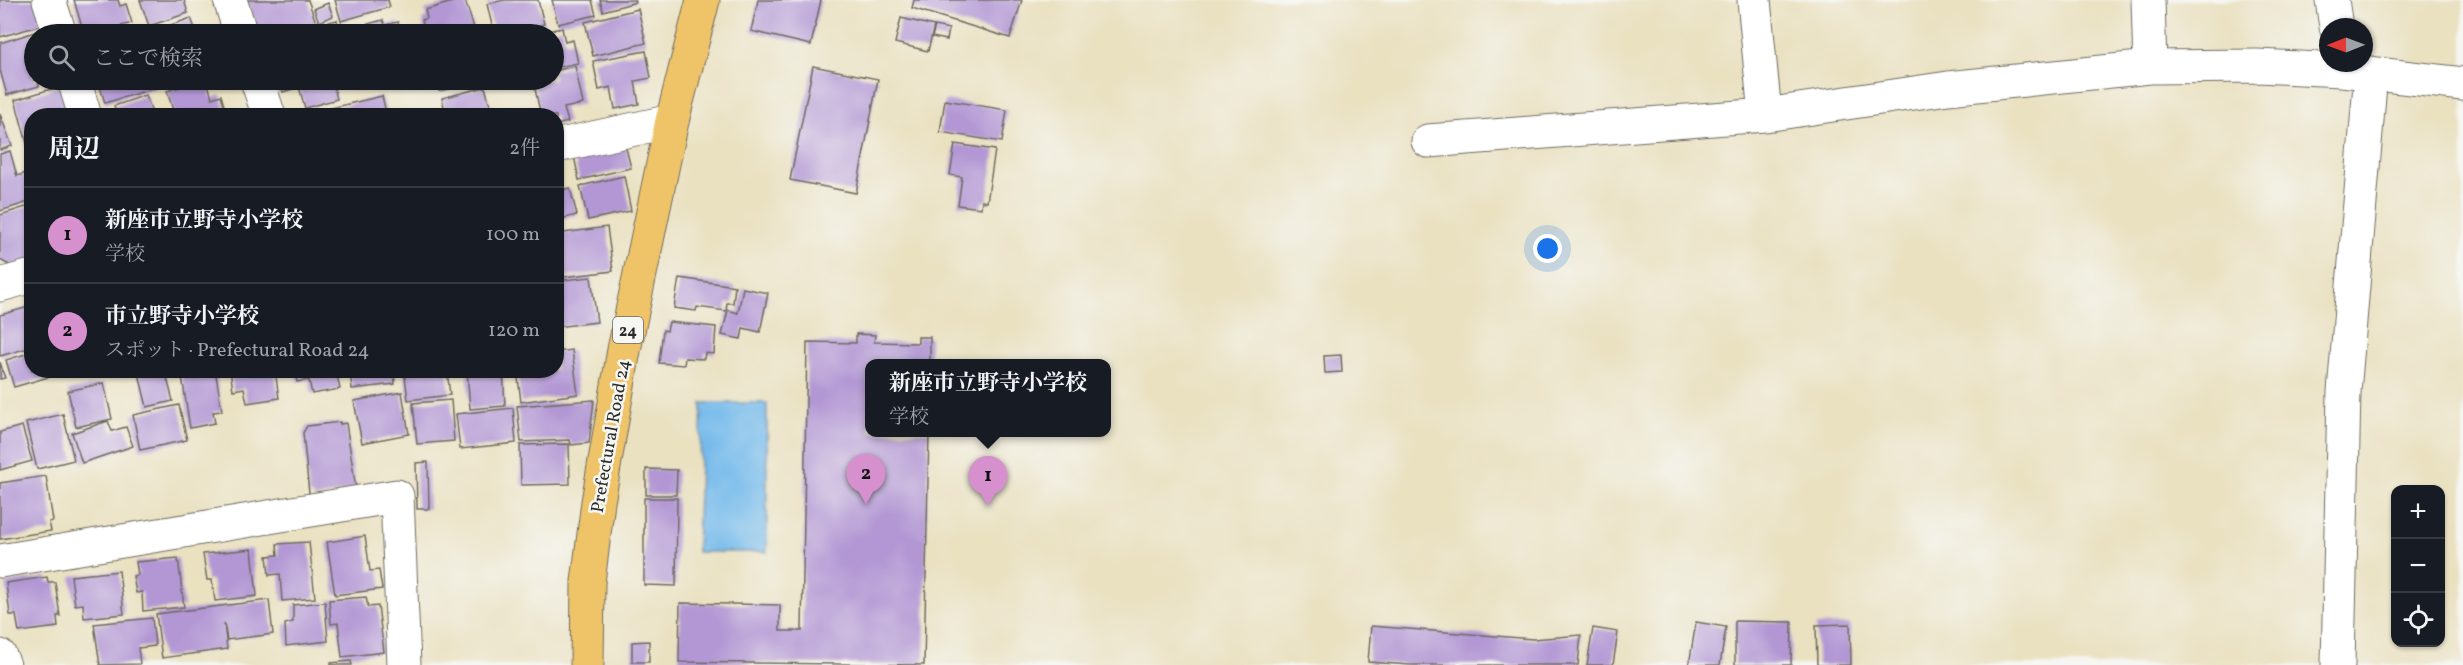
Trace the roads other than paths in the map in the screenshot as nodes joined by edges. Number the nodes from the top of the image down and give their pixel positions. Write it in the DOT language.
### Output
graph roads {
  1 [pos="49,0"];
  2 [pos="230,0"];
  3 [pos="703,0"];
  4 [pos="1754,0"];
  5 [pos="2148,0"];
  6 [pos="2332,0"];
  7 [pos="2335,18"];
  8 [pos="57,24"];
  9 [pos="238,24"];
  10 [pos="2150,67"];
  11 [pos="2319,68"];
  12 [pos="2351,72"];
  13 [pos="2373,72"];
  14 [pos="2463,84"];
  15 [pos="77,90"];
  16 [pos="260,90"];
  17 [pos="83,108"];
  18 [pos="266,108"];
  19 [pos="1765,115"];
  20 [pos="672,121"];
  21 [pos="1428,141"];
  22 [pos="564,144"];
  23 [pos="24,278"];
  24 [pos="0,285"];
  25 [pos="0,561"];
  26 [pos="0,656"];
  27 [pos="4,665"];
  28 [pos="404,665"];
  29 [pos="587,665"];
  30 [pos="2338,665"];
  1 -- 8 [label="street"];
  2 -- 9 [label="street"];
  3 -- 20 [label="main road, Prefectural Road 24 / 24"];
  4 -- 19 [label="street"];
  5 -- 10 [label="street"];
  6 -- 7 [label="street"];
  10 -- 11 [label="street"];
  10 -- 19 [label="street"];
  12 -- 30 [label="street"];
  13 -- 14 [label="street"];
  15 -- 17 [label="street"];
  16 -- 18 [label="street"];
  19 -- 21 [label="street"];
  20 -- 22 [label="street"];
  20 -- 29 [label="main road, Prefectural Road 24 / 24"];
  23 -- 24 [label="street"];
  25 -- 28 [label="street"];
  26 -- 27 [label="street"];
}
